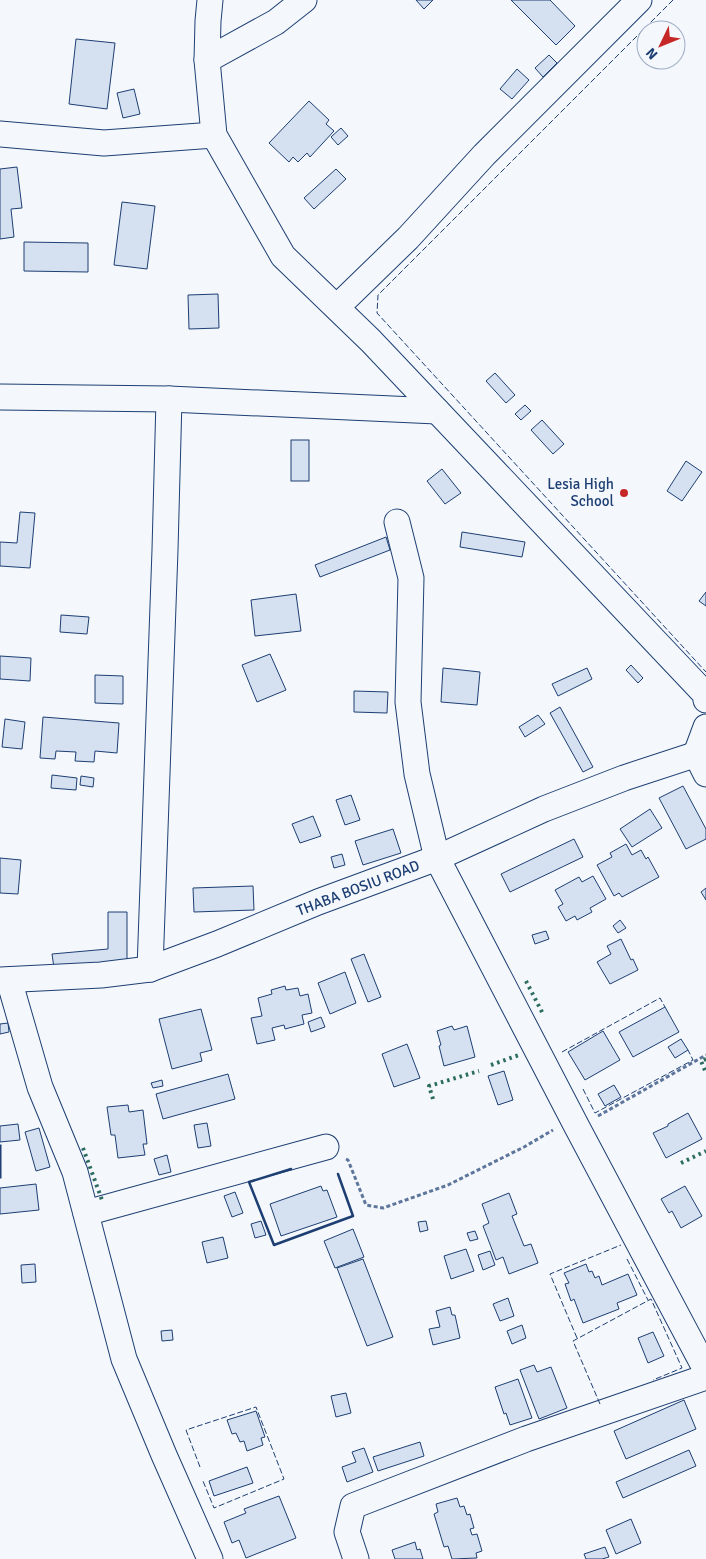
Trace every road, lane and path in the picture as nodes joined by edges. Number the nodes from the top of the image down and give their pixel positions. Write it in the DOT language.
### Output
graph roads {
  1 [pos="304,0"];
  2 [pos="639,0"];
  3 [pos="209,10"];
  4 [pos="208,60"];
  5 [pos="0,134"];
  6 [pos="214,135"];
  7 [pos="337,307"];
  8 [pos="0,397"];
  9 [pos="169,399"];
  10 [pos="437,411"];
  11 [pos="397,522"];
  12 [pos="706,700"];
  13 [pos="706,727"];
  14 [pos="703,760"];
  15 [pos="437,858"];
  16 [pos="150,969"];
  17 [pos="5,980"];
  18 [pos="706,1055"];
  19 [pos="575,1123"];
  20 [pos="326,1147"];
  21 [pos="86,1213"];
  22 [pos="706,1370"];
  23 [pos="706,1377"];
  24 [pos="210,1559"];
  25 [pos="356,1559"];
  1 -- 4 [label="street"];
  2 -- 7 [label="street"];
  3 -- 4 [label="street"];
  4 -- 6 [label="street"];
  5 -- 6 [label="street"];
  6 -- 7 [label="street"];
  7 -- 10 [label="street"];
  8 -- 9 [label="street"];
  9 -- 10 [label="street"];
  9 -- 16 [label="street"];
  10 -- 12 [label="street"];
  11 -- 15 [label="street"];
  13 -- 14 [label="street"];
  14 -- 15 [label="street, THABA BOSIU ROAD"];
  15 -- 16 [label="street, THABA BOSIU ROAD"];
  15 -- 19 [label="street"];
  16 -- 17 [label="street, THABA BOSIU ROAD"];
  17 -- 21 [label="street"];
  18 -- 19 [label="path"];
  19 -- 20 [label="path"];
  19 -- 22 [label="street"];
  20 -- 21 [label="street"];
  21 -- 24 [label="street"];
  23 -- 25 [label="street"];
}
